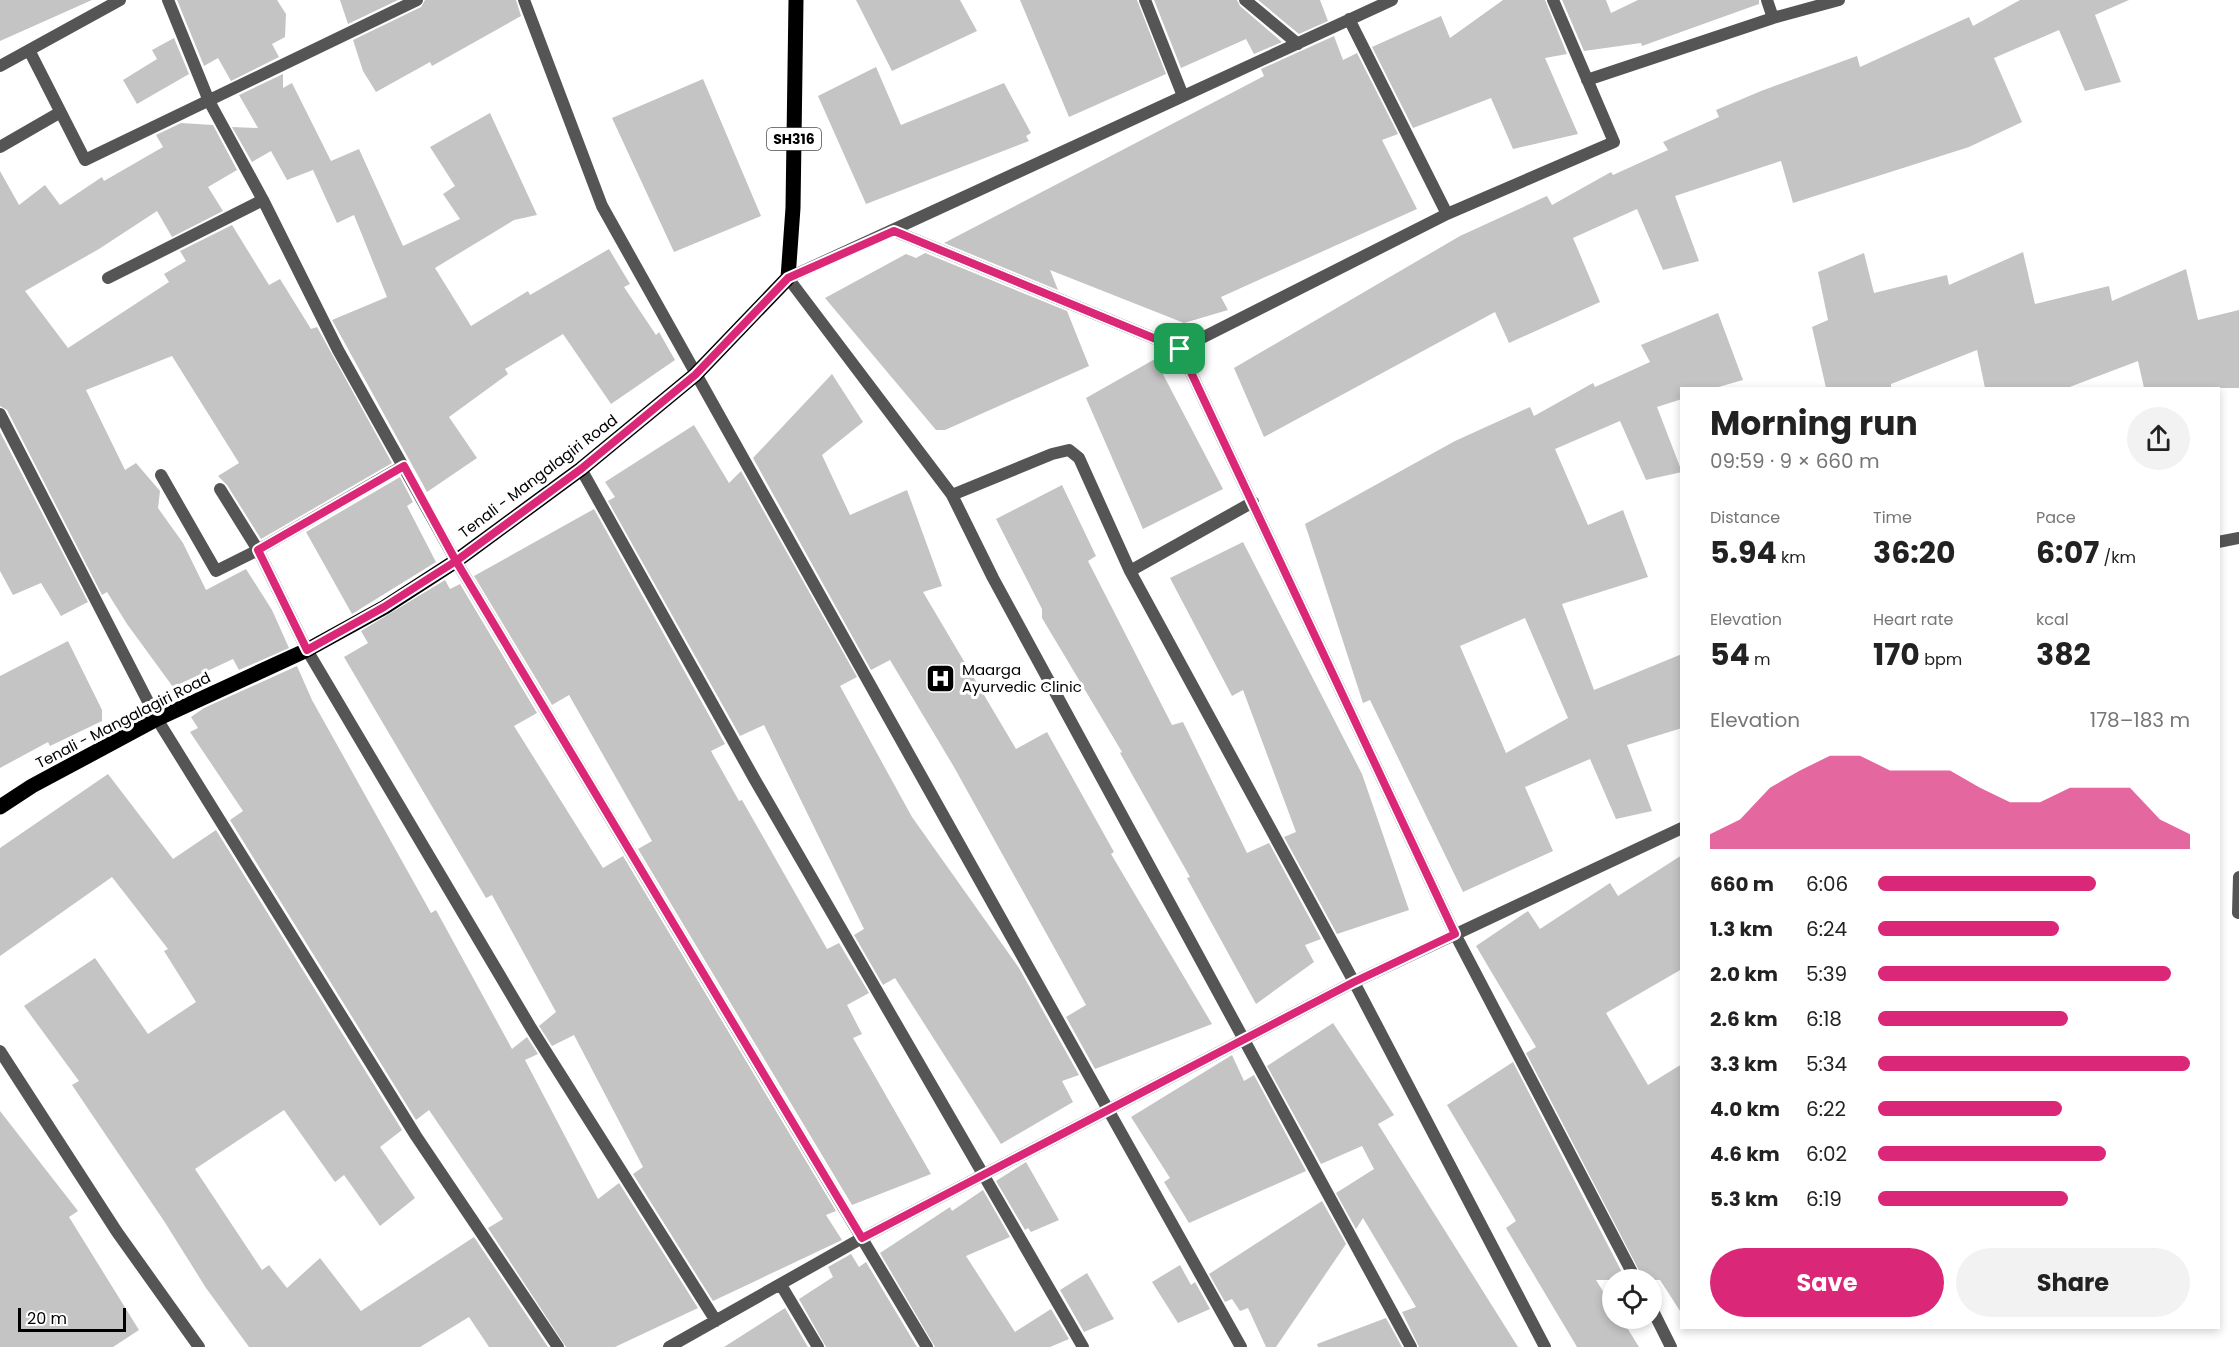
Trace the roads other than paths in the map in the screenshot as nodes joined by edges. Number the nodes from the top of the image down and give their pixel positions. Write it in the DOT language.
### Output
graph roads {
  1 [pos="120,0"];
  2 [pos="168,0"];
  3 [pos="417,0"];
  4 [pos="524,0"];
  5 [pos="796,0"];
  6 [pos="1145,0"];
  7 [pos="1245,0"];
  8 [pos="1392,0"];
  9 [pos="1553,0"];
  10 [pos="1767,0"];
  11 [pos="1839,0"];
  12 [pos="1773,18"];
  13 [pos="1349,20"];
  14 [pos="1298,44"];
  15 [pos="29,50"];
  16 [pos="0,66"];
  17 [pos="1587,80"];
  18 [pos="1183,96"];
  19 [pos="209,101"];
  20 [pos="59,113"];
  21 [pos="0,147"];
  22 [pos="263,200"];
  23 [pos="1447,214"];
  24 [pos="894,231"];
  25 [pos="108,278"];
  26 [pos="788,278"];
  27 [pos="1180,349"];
  28 [pos="695,375"];
  29 [pos="0,414"];
  30 [pos="404,466"];
  31 [pos="581,469"];
  32 [pos="161,475"];
  33 [pos="220,489"];
  34 [pos="952,495"];
  35 [pos="1253,502"];
  36 [pos="2239,538"];
  37 [pos="2220,543"];
  38 [pos="258,550"];
  39 [pos="456,561"];
  40 [pos="1130,571"];
  41 [pos="307,650"];
  42 [pos="157,719"];
  43 [pos="0,807"];
  44 [pos="1680,829"];
  45 [pos="2239,878"];
  46 [pos="2238,912"];
  47 [pos="1455,934"];
  48 [pos="1354,982"];
  49 [pos="1245,1038"];
  50 [pos="0,1051"];
  51 [pos="1110,1109"];
  52 [pos="982,1176"];
  53 [pos="862,1238"];
  54 [pos="1630,1269"];
  55 [pos="781,1285"];
  56 [pos="716,1321"];
  57 [pos="1662,1329"];
  58 [pos="199,1347"];
  59 [pos="558,1347"];
  60 [pos="669,1347"];
  61 [pos="818,1347"];
  62 [pos="927,1347"];
  63 [pos="1083,1347"];
  64 [pos="1241,1347"];
  65 [pos="1411,1347"];
  66 [pos="1545,1347"];
  67 [pos="1671,1347"];
  1 -- 15 [label="street"];
  2 -- 19 [label="street"];
  3 -- 19 [label="street"];
  4 -- 28 [label="street"];
  5 -- 26 [label="main road, SH316"];
  6 -- 18 [label="street"];
  7 -- 14 [label="street"];
  8 -- 13 [label="street"];
  9 -- 17 [label="street"];
  10 -- 12 [label="street"];
  11 -- 12 [label="street"];
  12 -- 17 [label="street"];
  13 -- 14 [label="street"];
  13 -- 23 [label="street"];
  14 -- 18 [label="street"];
  15 -- 16 [label="street"];
  15 -- 20 [label="street"];
  17 -- 23 [label="street"];
  18 -- 24 [label="street"];
  19 -- 20 [label="street"];
  19 -- 22 [label="street"];
  20 -- 21 [label="street"];
  22 -- 25 [label="street"];
  22 -- 30 [label="street"];
  23 -- 27 [label="street"];
  24 -- 26 [label="street"];
  24 -- 27 [label="street"];
  26 -- 28 [label="main road, Tenali - Mangalagiri Road"];
  26 -- 34 [label="street"];
  27 -- 35 [label="street"];
  28 -- 31 [label="main road, Tenali - Mangalagiri Road"];
  28 -- 51 [label="street"];
  29 -- 42 [label="street"];
  30 -- 38 [label="street"];
  30 -- 39 [label="street"];
  31 -- 39 [label="main road, Tenali - Mangalagiri Road"];
  31 -- 52 [label="street"];
  32 -- 38 [label="street"];
  33 -- 38 [label="street"];
  34 -- 40 [label="street"];
  34 -- 49 [label="street"];
  35 -- 40 [label="street"];
  35 -- 47 [label="street"];
  36 -- 37 [label="street"];
  38 -- 41 [label="street"];
  39 -- 41 [label="main road, Tenali - Mangalagiri Road"];
  39 -- 53 [label="street"];
  40 -- 48 [label="street"];
  41 -- 42 [label="main road, Tenali - Mangalagiri Road"];
  41 -- 56 [label="street"];
  42 -- 43 [label="main road, Tenali - Mangalagiri Road"];
  42 -- 59 [label="street"];
  44 -- 47 [label="street"];
  45 -- 46 [label="street"];
  47 -- 48 [label="street"];
  47 -- 54 [label="street"];
  48 -- 49 [label="street"];
  48 -- 66 [label="street"];
  49 -- 51 [label="street"];
  49 -- 65 [label="street"];
  50 -- 58 [label="street"];
  51 -- 52 [label="street"];
  51 -- 64 [label="street"];
  52 -- 53 [label="street"];
  52 -- 63 [label="street"];
  53 -- 55 [label="street"];
  53 -- 62 [label="street"];
  55 -- 56 [label="street"];
  55 -- 61 [label="street"];
  56 -- 60 [label="street"];
  57 -- 67 [label="street"];
}
